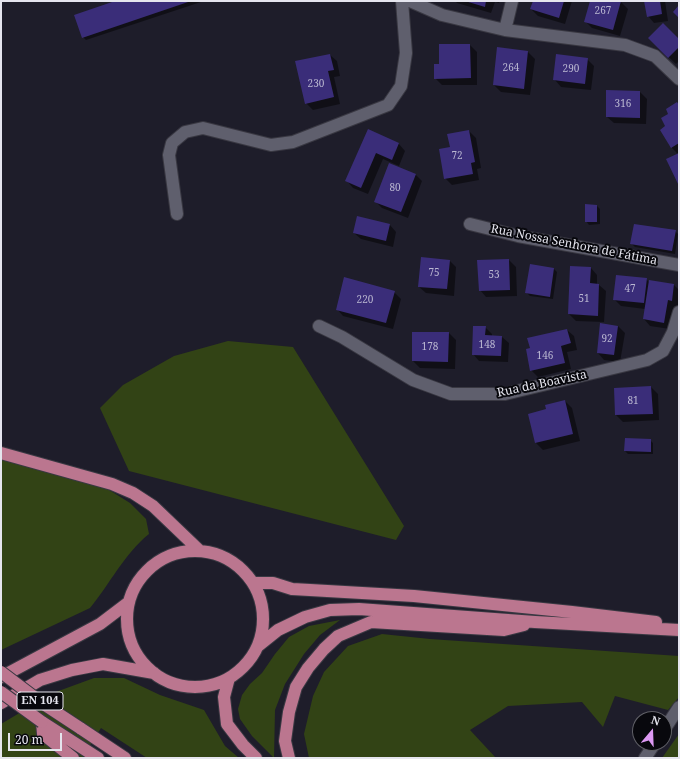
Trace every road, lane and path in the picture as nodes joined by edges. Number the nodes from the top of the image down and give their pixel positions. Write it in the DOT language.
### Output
graph roads {
  1 [pos="402,1"];
  2 [pos="410,1"];
  3 [pos="512,1"];
  4 [pos="505,30"];
  5 [pos="679,79"];
  6 [pos="177,214"];
  7 [pos="470,224"];
  8 [pos="679,265"];
  9 [pos="679,312"];
  10 [pos="319,326"];
  11 [pos="1,453"];
  12 [pos="200,551"];
  13 [pos="253,583"];
  14 [pos="129,602"];
  15 [pos="535,622"];
  16 [pos="679,625"];
  17 [pos="679,630"];
  18 [pos="258,646"];
  19 [pos="1,672"];
  20 [pos="154,673"];
  21 [pos="1,677"];
  22 [pos="229,678"];
  23 [pos="1,692"];
  24 [pos="1,703"];
  25 [pos="679,707"];
  26 [pos="672,718"];
  27 [pos="42,722"];
  28 [pos="73,758"];
  29 [pos="98,758"];
  30 [pos="125,758"];
  31 [pos="256,758"];
  32 [pos="289,758"];
  1 -- 6 [label="street"];
  2 -- 4 [label="street"];
  3 -- 4 [label="street"];
  4 -- 5 [label="street"];
  7 -- 8 [label="street, Rua Nossa Senhora de Fátima"];
  9 -- 10 [label="street, Rua da Boavista"];
  11 -- 12 [label="main road"];
  12 -- 13 [label="main road"];
  12 -- 14 [label="main road"];
  13 -- 16 [label="main road"];
  13 -- 18 [label="main road"];
  14 -- 20 [label="main road"];
  14 -- 21 [label="main road"];
  15 -- 17 [label="main road"];
  15 -- 18 [label="main road"];
  15 -- 32 [label="main road"];
  18 -- 22 [label="main road"];
  19 -- 30 [label="main road, EN 104, bridge"];
  20 -- 22 [label="main road"];
  20 -- 24 [label="main road"];
  22 -- 31 [label="main road"];
  23 -- 27 [label="main road, EN 104, bridge"];
  25 -- 26 [label="street"];
  27 -- 28 [label="main road"];
  27 -- 29 [label="main road, EN 104"];
}
